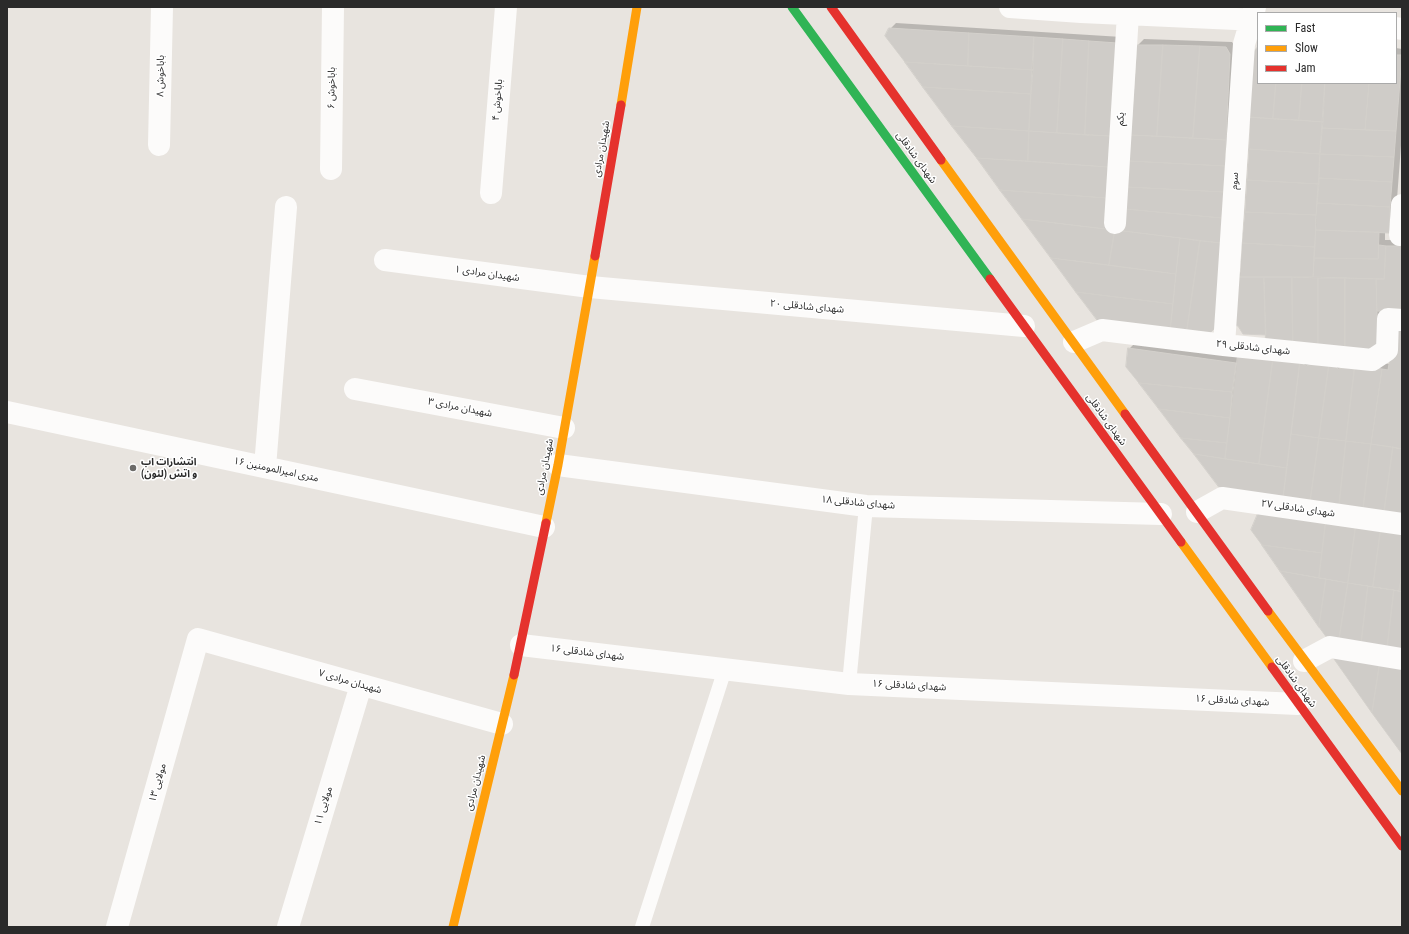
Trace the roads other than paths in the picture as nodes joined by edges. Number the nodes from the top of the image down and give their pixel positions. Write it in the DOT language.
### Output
graph roads {
  1 [pos="162,7"];
  2 [pos="333,7"];
  3 [pos="506,7"];
  4 [pos="637,7"];
  5 [pos="792,7"];
  6 [pos="834,7"];
  7 [pos="1010,7"];
  8 [pos="1081,10"];
  9 [pos="1128,14"];
  10 [pos="1255,15"];
  11 [pos="159,145"];
  12 [pos="331,169"];
  13 [pos="491,193"];
  14 [pos="1402,205"];
  15 [pos="286,207"];
  16 [pos="1115,223"];
  17 [pos="1400,235"];
  18 [pos="385,260"];
  19 [pos="590,287"];
  20 [pos="1402,320"];
  21 [pos="1024,326"];
  22 [pos="1074,342"];
  23 [pos="1224,345"];
  24 [pos="355,389"];
  25 [pos="7,412"];
  26 [pos="564,428"];
  27 [pos="558,465"];
  28 [pos="265,467"];
  29 [pos="866,506"];
  30 [pos="1196,512"];
  31 [pos="1161,514"];
  32 [pos="1402,524"];
  33 [pos="544,527"];
  34 [pos="198,639"];
  35 [pos="521,645"];
  36 [pos="1402,659"];
  37 [pos="1304,660"];
  38 [pos="725,669"];
  39 [pos="849,684"];
  40 [pos="360,685"];
  41 [pos="1298,704"];
  42 [pos="502,724"];
  43 [pos="1402,791"];
  44 [pos="1402,846"];
  45 [pos="117,927"];
  46 [pos="288,927"];
  47 [pos="452,927"];
  48 [pos="642,927"];
  1 -- 11 [label="street, باباخوش ۸"];
  2 -- 12 [label="street, باباخوش ۶"];
  3 -- 13 [label="street, باباخوش ۴"];
  4 -- 19 [label="main road, شهیدان مرادی"];
  5 -- 21 [label="main road, شهدای شادقلی"];
  6 -- 22 [label="main road, شهدای شادقلی"];
  7 -- 8 [label="street"];
  8 -- 9 [label="street"];
  9 -- 10 [label="street"];
  9 -- 16 [label="street, یکم"];
  10 -- 23 [label="street, سوم"];
  14 -- 17 [label="street"];
  15 -- 28 [label="street"];
  18 -- 19 [label="street, شهیدان مرادی ۱"];
  19 -- 21 [label="street, شهدای شادقلی ۲۰"];
  19 -- 26 [label="main road, شهیدان مرادی"];
  20 -- 23 [label="street, شهدای شادقلی ۲۹"];
  21 -- 31 [label="main road, شهدای شادقلی"];
  22 -- 23 [label="street, شهدای شادقلی ۲۹"];
  22 -- 30 [label="main road, شهدای شادقلی"];
  24 -- 26 [label="street, شهیدان مرادی ۳"];
  25 -- 28 [label="street, ۱۶ متری امیرالمومنین"];
  26 -- 27 [label="main road, شهیدان مرادی"];
  27 -- 29 [label="street, شهدای شادقلی ۱۸"];
  27 -- 33 [label="main road, شهیدان مرادی"];
  28 -- 33 [label="street, ۱۶ متری امیرالمومنین"];
  29 -- 31 [label="street, شهدای شادقلی ۱۸"];
  29 -- 39 [label="lane"];
  30 -- 32 [label="street, شهدای شادقلی ۲۷"];
  30 -- 37 [label="main road, شهدای شادقلی"];
  31 -- 41 [label="main road, شهدای شادقلی"];
  33 -- 35 [label="main road, شهیدان مرادی"];
  34 -- 40 [label="street, شهیدان مرادی ۷"];
  34 -- 45 [label="street, مولایی ۱۳"];
  35 -- 38 [label="street, شهدای شادقلی ۱۶"];
  35 -- 42 [label="main road, شهیدان مرادی"];
  36 -- 37 [label="street"];
  37 -- 43 [label="main road, شهدای شادقلی"];
  38 -- 39 [label="street, شهدای شادقلی ۱۶"];
  38 -- 48 [label="lane"];
  39 -- 41 [label="street, شهدای شادقلی ۱۶"];
  40 -- 42 [label="street, شهیدان مرادی ۷"];
  40 -- 46 [label="street, مولایی ۱۱"];
  41 -- 44 [label="main road, شهدای شادقلی"];
  42 -- 47 [label="main road, شهیدان مرادی"];
}
